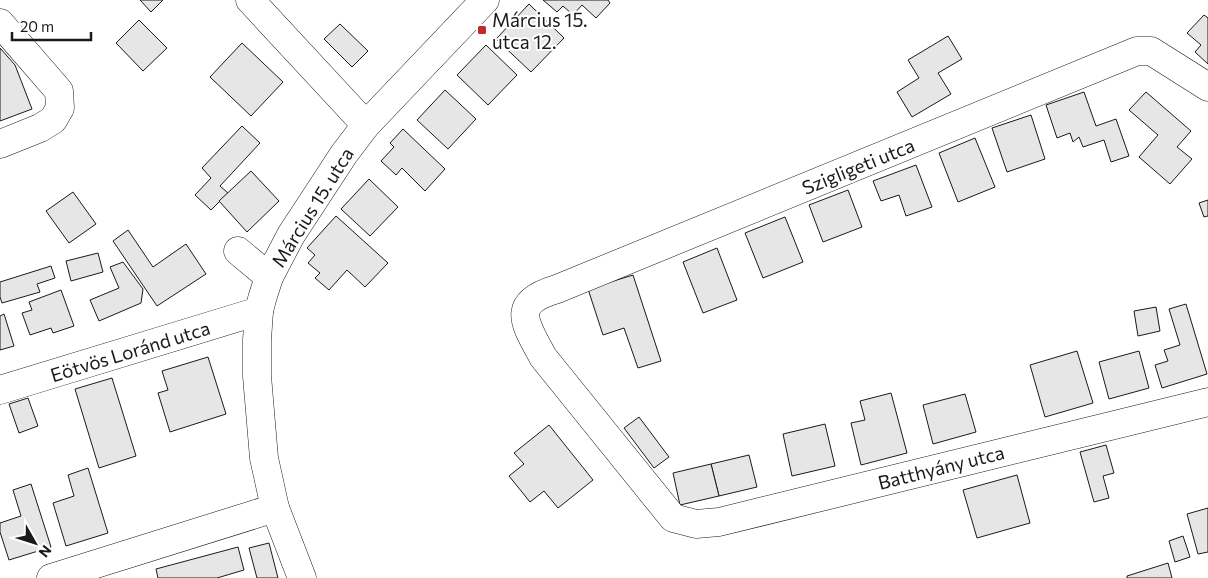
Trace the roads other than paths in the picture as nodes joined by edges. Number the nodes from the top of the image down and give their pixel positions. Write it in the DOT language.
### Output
graph roads {
  1 [pos="250,0"];
  2 [pos="485,0"];
  3 [pos="0,23"];
  4 [pos="1208,87"];
  5 [pos="366,125"];
  6 [pos="0,144"];
  7 [pos="238,250"];
  8 [pos="269,277"];
  9 [pos="259,311"];
  10 [pos="0,390"];
  11 [pos="1208,402"];
  12 [pos="274,508"];
  13 [pos="673,518"];
  14 [pos="100,571"];
  15 [pos="51,578"];
  16 [pos="302,578"];
  1 -- 5 [label="street"];
  2 -- 5 [label="street, Március 15. utca"];
  3 -- 6 [label="street"];
  4 -- 13 [label="street, Szigligeti utca"];
  5 -- 8 [label="street, Március 15. utca"];
  7 -- 8 [label="street"];
  8 -- 9 [label="street, Március 15. utca"];
  9 -- 10 [label="street, Eötvös Loránd utca"];
  9 -- 12 [label="street, Március 15. utca"];
  11 -- 13 [label="street, Batthyány utca"];
  12 -- 14 [label="street"];
  12 -- 16 [label="street, Március 15. utca"];
  14 -- 15 [label="street"];
}
